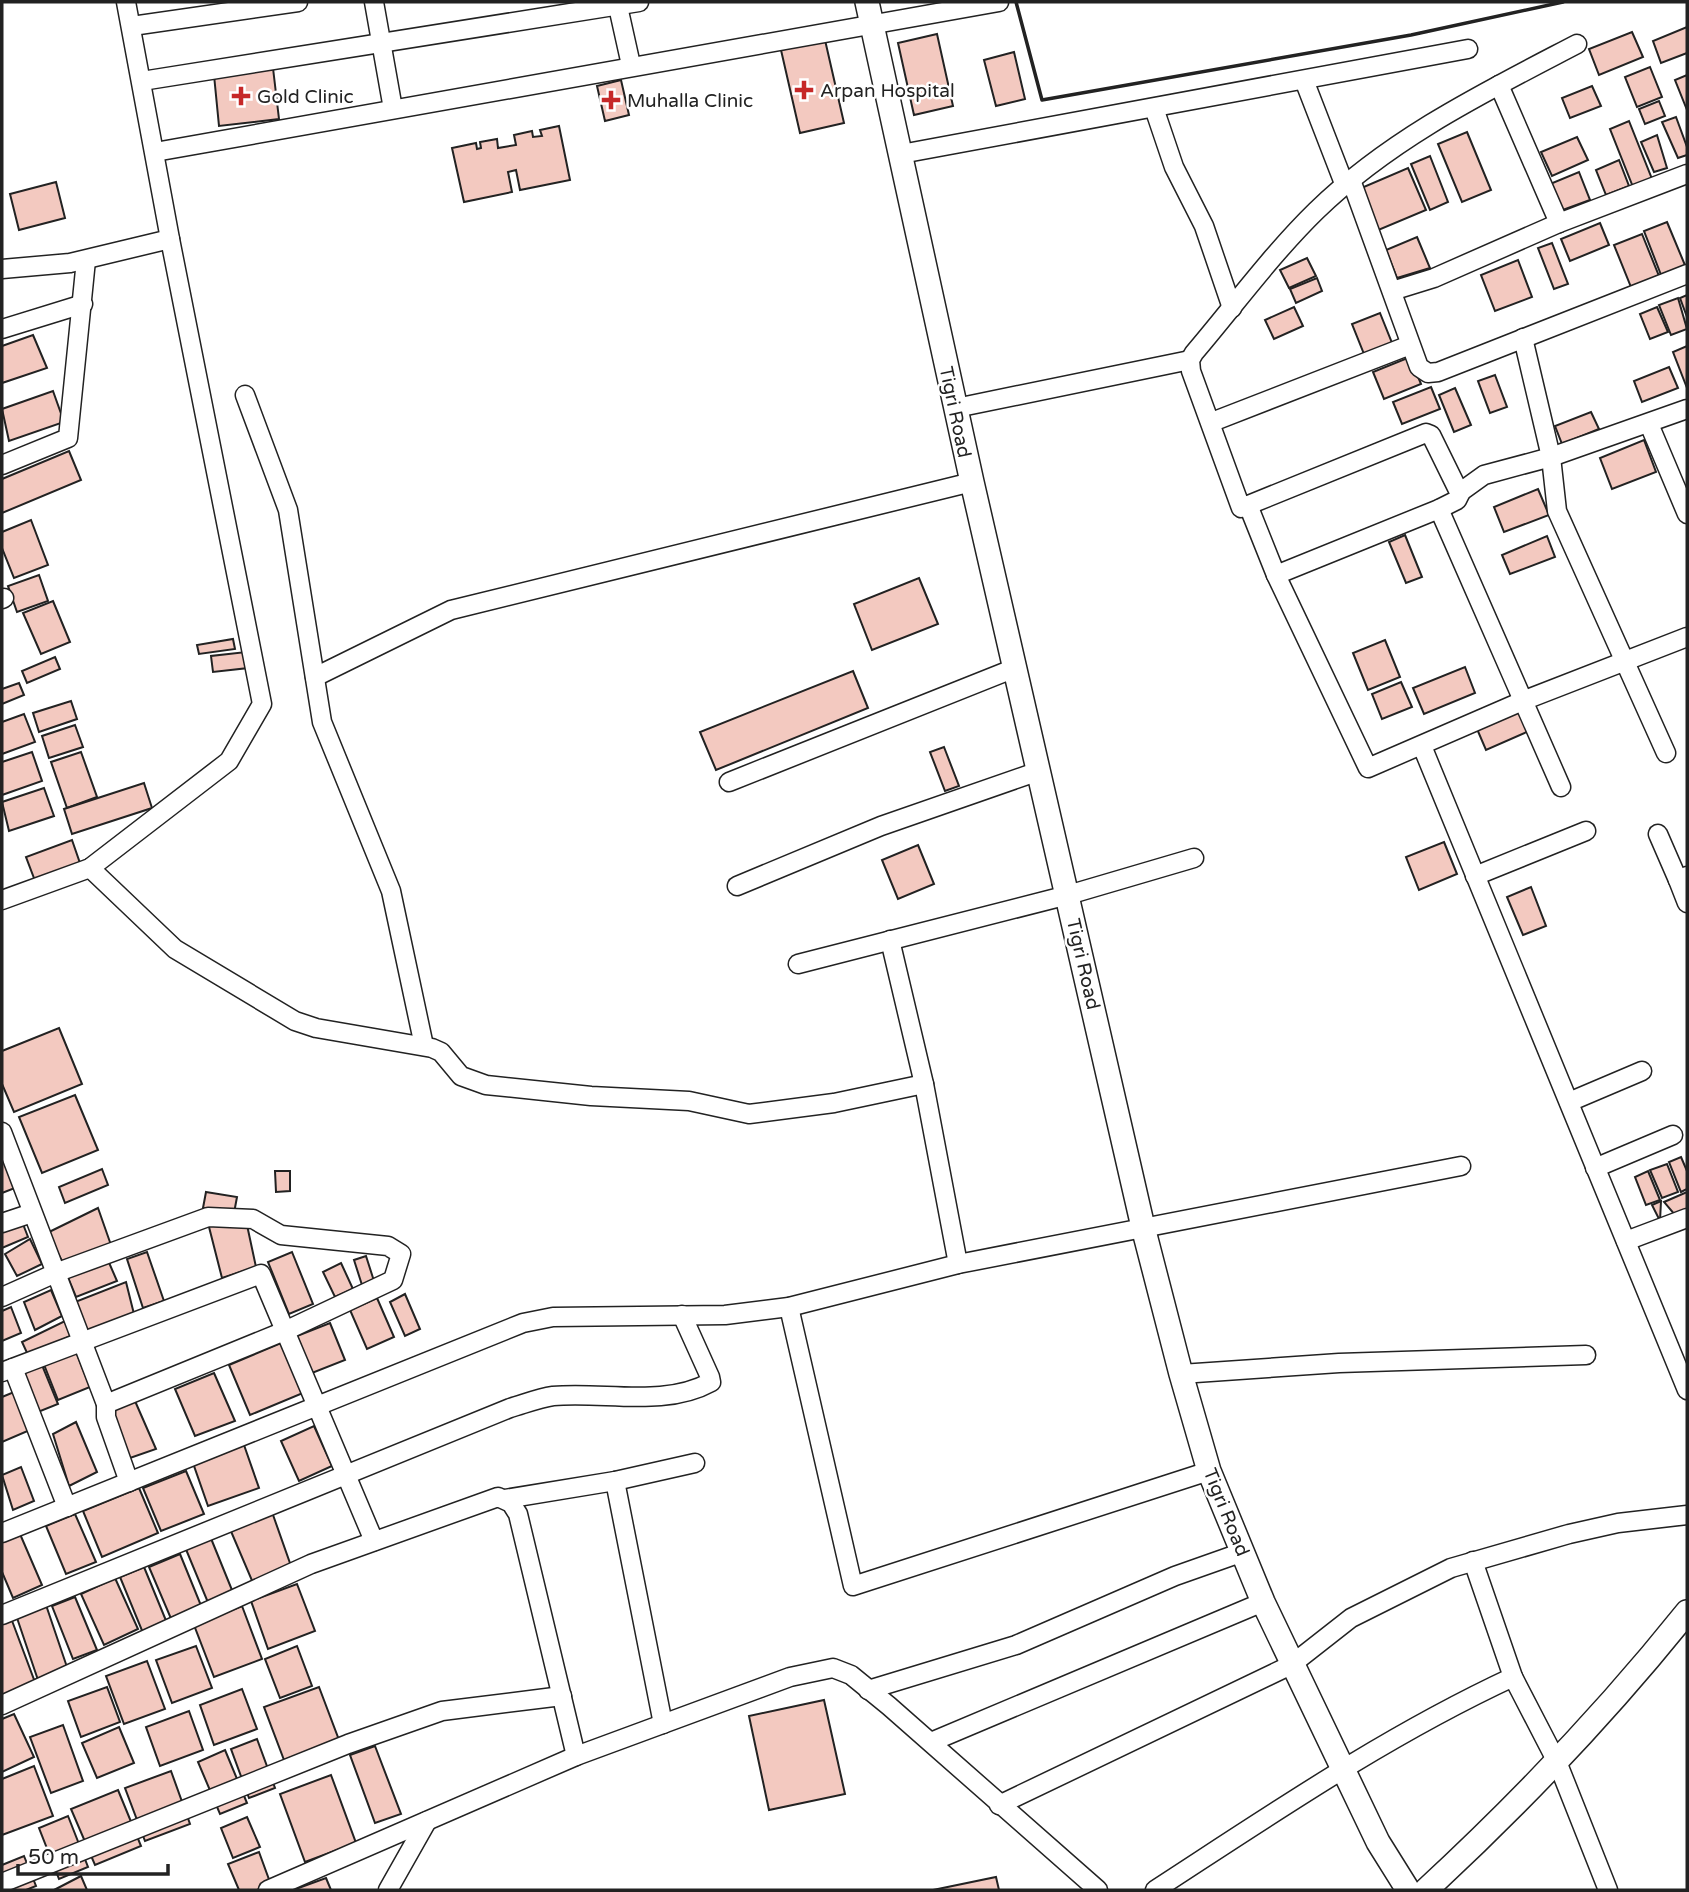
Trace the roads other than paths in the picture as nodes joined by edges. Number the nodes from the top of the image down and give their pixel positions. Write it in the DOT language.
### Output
graph roads {
  1 [pos="126,2"];
  2 [pos="298,2"];
  3 [pos="374,2"];
  4 [pos="639,2"];
  5 [pos="867,2"];
  6 [pos="999,2"];
  7 [pos="617,4"];
  8 [pos="872,24"];
  9 [pos="132,26"];
  10 [pos="381,44"];
  11 [pos="1577,44"];
  12 [pos="1468,49"];
  13 [pos="631,65"];
  14 [pos="1304,80"];
  15 [pos="142,81"];
  16 [pos="1499,85"];
  17 [pos="1154,108"];
  18 [pos="393,109"];
  19 [pos="155,152"];
  20 [pos="901,155"];
  21 [pos="1687,174"];
  22 [pos="1348,183"];
  23 [pos="1559,223"];
  24 [pos="170,239"];
  25 [pos="86,260"];
  26 [pos="2,269"];
  27 [pos="1687,274"];
  28 [pos="1392,291"];
  29 [pos="83,304"];
  30 [pos="1232,308"];
  31 [pos="2,329"];
  32 [pos="1523,338"];
  33 [pos="1410,345"];
  34 [pos="1190,360"];
  35 [pos="244,395"];
  36 [pos="956,408"];
  37 [pos="1687,410"];
  38 [pos="1212,422"];
  39 [pos="1649,424"];
  40 [pos="1551,457"];
  41 [pos="2,465"];
  42 [pos="972,482"];
  43 [pos="1459,492"];
  44 [pos="1248,505"];
  45 [pos="1439,509"];
  46 [pos="1687,514"];
  47 [pos="1276,575"];
  48 [pos="1687,636"];
  49 [pos="1625,661"];
  50 [pos="1014,667"];
  51 [pos="315,677"];
  52 [pos="1525,700"];
  53 [pos="1422,746"];
  54 [pos="1666,753"];
  55 [pos="1039,771"];
  56 [pos="729,782"];
  57 [pos="1561,787"];
  58 [pos="1586,831"];
  59 [pos="1658,834"];
  60 [pos="1194,858"];
  61 [pos="90,869"];
  62 [pos="1475,876"];
  63 [pos="1682,878"];
  64 [pos="737,887"];
  65 [pos="3,895"];
  66 [pos="1068,895"];
  67 [pos="1687,903"];
  68 [pos="890,940"];
  69 [pos="798,964"];
  70 [pos="424,1046"];
  71 [pos="1642,1071"];
  72 [pos="924,1084"];
  73 [pos="1569,1102"];
  74 [pos="2,1132"];
  75 [pos="1673,1135"];
  76 [pos="1461,1166"];
  77 [pos="1595,1168"];
  78 [pos="32,1213"];
  79 [pos="1687,1218"];
  80 [pos="2,1223"];
  81 [pos="1143,1227"];
  82 [pos="1626,1241"];
  83 [pos="958,1264"];
  84 [pos="58,1272"];
  85 [pos="2,1297"];
  86 [pos="789,1307"];
  87 [pos="682,1315"];
  88 [pos="287,1330"];
  89 [pos="80,1340"];
  90 [pos="1587,1354"];
  91 [pos="8,1370"];
  92 [pos="1181,1374"];
  93 [pos="1687,1390"];
  94 [pos="106,1404"];
  95 [pos="316,1406"];
  96 [pos="695,1463"];
  97 [pos="1209,1471"];
  98 [pos="347,1474"];
  99 [pos="615,1481"];
  100 [pos="128,1482"];
  101 [pos="505,1499"];
  102 [pos="67,1507"];
  103 [pos="1687,1515"];
  104 [pos="2,1533"];
  105 [pos="374,1541"];
  106 [pos="1243,1552"];
  107 [pos="1473,1561"];
  108 [pos="1263,1602"];
  109 [pos="1687,1612"];
  110 [pos="2,1615"];
  111 [pos="1291,1665"];
  112 [pos="1513,1677"];
  113 [pos="868,1690"];
  114 [pos="562,1696"];
  115 [pos="2,1705"];
  116 [pos="663,1724"];
  117 [pos="930,1742"];
  118 [pos="576,1756"];
  119 [pos="1558,1764"];
  120 [pos="1341,1769"];
  121 [pos="999,1805"];
  122 [pos="427,1821"];
  123 [pos="2,1883"];
  124 [pos="268,1890"];
  125 [pos="388,1890"];
  126 [pos="1098,1890"];
  127 [pos="1155,1890"];
  128 [pos="1408,1890"];
  129 [pos="1426,1890"];
  130 [pos="1608,1890"];
  1 -- 9 [label="street"];
  2 -- 9 [label="street"];
  3 -- 10 [label="street"];
  4 -- 7 [label="street"];
  5 -- 8 [label="street, Tigri Road"];
  6 -- 8 [label="street"];
  7 -- 10 [label="street"];
  7 -- 13 [label="street"];
  8 -- 13 [label="street"];
  8 -- 20 [label="street, Tigri Road"];
  9 -- 15 [label="street"];
  10 -- 15 [label="street"];
  10 -- 18 [label="street"];
  11 -- 16 [label="street"];
  12 -- 14 [label="street"];
  13 -- 18 [label="street"];
  14 -- 17 [label="street"];
  14 -- 22 [label="street"];
  15 -- 19 [label="street"];
  16 -- 22 [label="street"];
  16 -- 23 [label="street"];
  17 -- 20 [label="street"];
  17 -- 30 [label="street"];
  18 -- 19 [label="street"];
  19 -- 24 [label="street"];
  20 -- 36 [label="street, Tigri Road"];
  21 -- 23 [label="street"];
  22 -- 28 [label="street"];
  22 -- 30 [label="street"];
  23 -- 28 [label="street"];
  24 -- 25 [label="street"];
  24 -- 61 [label="street"];
  25 -- 26 [label="street"];
  25 -- 29 [label="street"];
  27 -- 32 [label="street"];
  28 -- 33 [label="street"];
  29 -- 31 [label="street"];
  29 -- 41 [label="street"];
  30 -- 34 [label="street"];
  32 -- 33 [label="street"];
  32 -- 40 [label="street"];
  33 -- 38 [label="street"];
  34 -- 36 [label="street"];
  34 -- 38 [label="street"];
  35 -- 51 [label="street"];
  36 -- 42 [label="street, Tigri Road"];
  37 -- 39 [label="street"];
  38 -- 44 [label="street"];
  39 -- 40 [label="street"];
  39 -- 46 [label="street"];
  40 -- 43 [label="street"];
  40 -- 49 [label="street"];
  42 -- 50 [label="street, Tigri Road"];
  42 -- 51 [label="street"];
  43 -- 44 [label="street"];
  43 -- 45 [label="street"];
  44 -- 47 [label="street"];
  45 -- 47 [label="street"];
  45 -- 52 [label="street"];
  47 -- 53 [label="street"];
  48 -- 49 [label="street"];
  49 -- 52 [label="street"];
  49 -- 54 [label="street"];
  50 -- 55 [label="street, Tigri Road"];
  50 -- 56 [label="street"];
  51 -- 70 [label="street"];
  52 -- 53 [label="street"];
  52 -- 57 [label="street"];
  53 -- 62 [label="street"];
  55 -- 64 [label="street"];
  55 -- 66 [label="street, Tigri Road"];
  58 -- 62 [label="street"];
  59 -- 63 [label="street"];
  60 -- 66 [label="street"];
  61 -- 65 [label="street"];
  61 -- 70 [label="street"];
  62 -- 73 [label="street"];
  63 -- 67 [label="street"];
  66 -- 68 [label="street"];
  66 -- 81 [label="street, Tigri Road"];
  68 -- 69 [label="street"];
  68 -- 72 [label="street"];
  70 -- 72 [label="street"];
  71 -- 73 [label="street"];
  72 -- 83 [label="street"];
  73 -- 77 [label="street"];
  74 -- 78 [label="street"];
  75 -- 77 [label="street"];
  76 -- 81 [label="street"];
  77 -- 82 [label="street"];
  78 -- 80 [label="street"];
  78 -- 84 [label="street"];
  79 -- 82 [label="street"];
  81 -- 83 [label="street"];
  81 -- 92 [label="street, Tigri Road"];
  82 -- 93 [label="street"];
  83 -- 86 [label="street"];
  84 -- 85 [label="street"];
  84 -- 88 [label="street"];
  84 -- 89 [label="street"];
  86 -- 87 [label="street"];
  86 -- 97 [label="street"];
  87 -- 95 [label="street"];
  87 -- 98 [label="street"];
  88 -- 89 [label="street"];
  88 -- 94 [label="street"];
  88 -- 95 [label="street"];
  89 -- 91 [label="street"];
  89 -- 94 [label="street"];
  90 -- 92 [label="street"];
  91 -- 102 [label="street"];
  92 -- 97 [label="street, Tigri Road"];
  94 -- 100 [label="street"];
  95 -- 98 [label="street"];
  95 -- 100 [label="street"];
  96 -- 99 [label="street"];
  97 -- 106 [label="street, Tigri Road"];
  98 -- 105 [label="street"];
  98 -- 110 [label="street"];
  99 -- 101 [label="street"];
  99 -- 116 [label="street"];
  100 -- 102 [label="street"];
  101 -- 105 [label="street"];
  101 -- 114 [label="street"];
  102 -- 104 [label="street"];
  103 -- 107 [label="street"];
  105 -- 115 [label="street"];
  106 -- 108 [label="street, Tigri Road"];
  106 -- 113 [label="street"];
  107 -- 111 [label="street"];
  107 -- 112 [label="street"];
  108 -- 111 [label="street, Tigri Road"];
  108 -- 117 [label="street"];
  109 -- 119 [label="street"];
  111 -- 120 [label="street, Tigri Road"];
  111 -- 121 [label="street"];
  112 -- 119 [label="street"];
  112 -- 120 [label="street"];
  113 -- 116 [label="street"];
  113 -- 117 [label="street"];
  114 -- 118 [label="street"];
  114 -- 123 [label="street"];
  116 -- 118 [label="street"];
  117 -- 121 [label="street"];
  118 -- 122 [label="street"];
  119 -- 129 [label="street"];
  119 -- 130 [label="street"];
  120 -- 127 [label="street"];
  120 -- 128 [label="street, Tigri Road"];
  121 -- 126 [label="street"];
  122 -- 124 [label="street"];
  122 -- 125 [label="street"];
}
